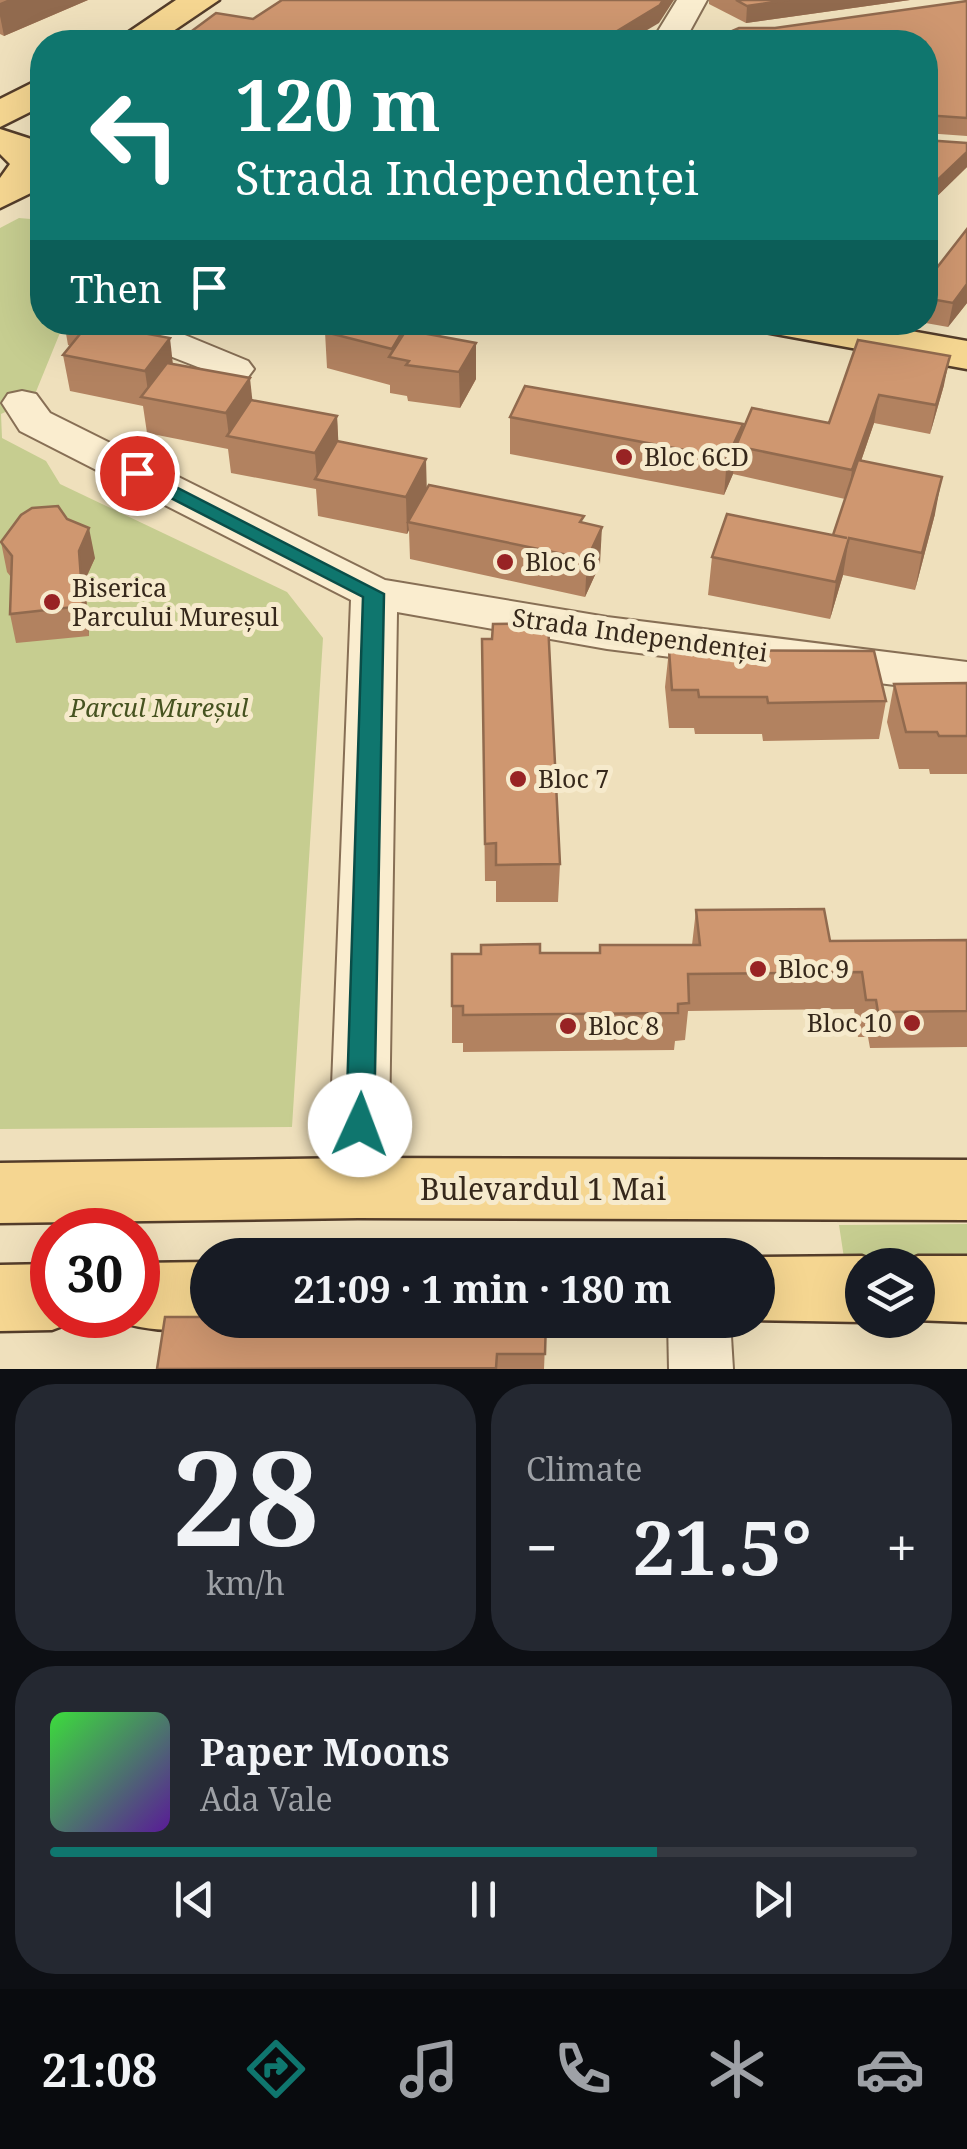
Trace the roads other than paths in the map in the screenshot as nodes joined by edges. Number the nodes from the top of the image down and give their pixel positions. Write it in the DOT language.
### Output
graph roads {
  1 [pos="201,0"];
  2 [pos="692,0"];
  3 [pos="152,30"];
  4 [pos="675,30"];
  5 [pos="30,125"];
  6 [pos="30,129"];
  7 [pos="22,155"];
  8 [pos="1,196"];
  9 [pos="160,335"];
  10 [pos="854,335"];
  11 [pos="967,355"];
  12 [pos="234,369"];
  13 [pos="22,403"];
  14 [pos="374,594"];
  15 [pos="967,678"];
  16 [pos="358,1188"];
  17 [pos="967,1190"];
  18 [pos="0,1193"];
  19 [pos="967,1288"];
  20 [pos="775,1289"];
  21 [pos="845,1289"];
  22 [pos="935,1289"];
  23 [pos="190,1295"];
  24 [pos="160,1296"];
  25 [pos="30,1297"];
  26 [pos="0,1298"];
  27 [pos="700,1338"];
  28 [pos="702,1369"];
  1 -- 3 [label="main road"];
  2 -- 4 [label="street"];
  5 -- 7 [label="main road"];
  6 -- 7 [label="main road"];
  7 -- 8 [label="main road"];
  9 -- 12 [label="street"];
  10 -- 11 [label="main road"];
  13 -- 14 [label="street, Strada Independenței"];
  14 -- 15 [label="street, Strada Independenței"];
  14 -- 16 [label="street"];
  16 -- 17 [label="main road, Bulevardul 1 Mai"];
  16 -- 18 [label="main road, Bulevardul 1 Mai"];
  19 -- 22 [label="main road"];
  20 -- 21 [label="main road"];
  23 -- 24 [label="main road"];
  25 -- 26 [label="main road"];
  27 -- 28 [label="street"];
}
